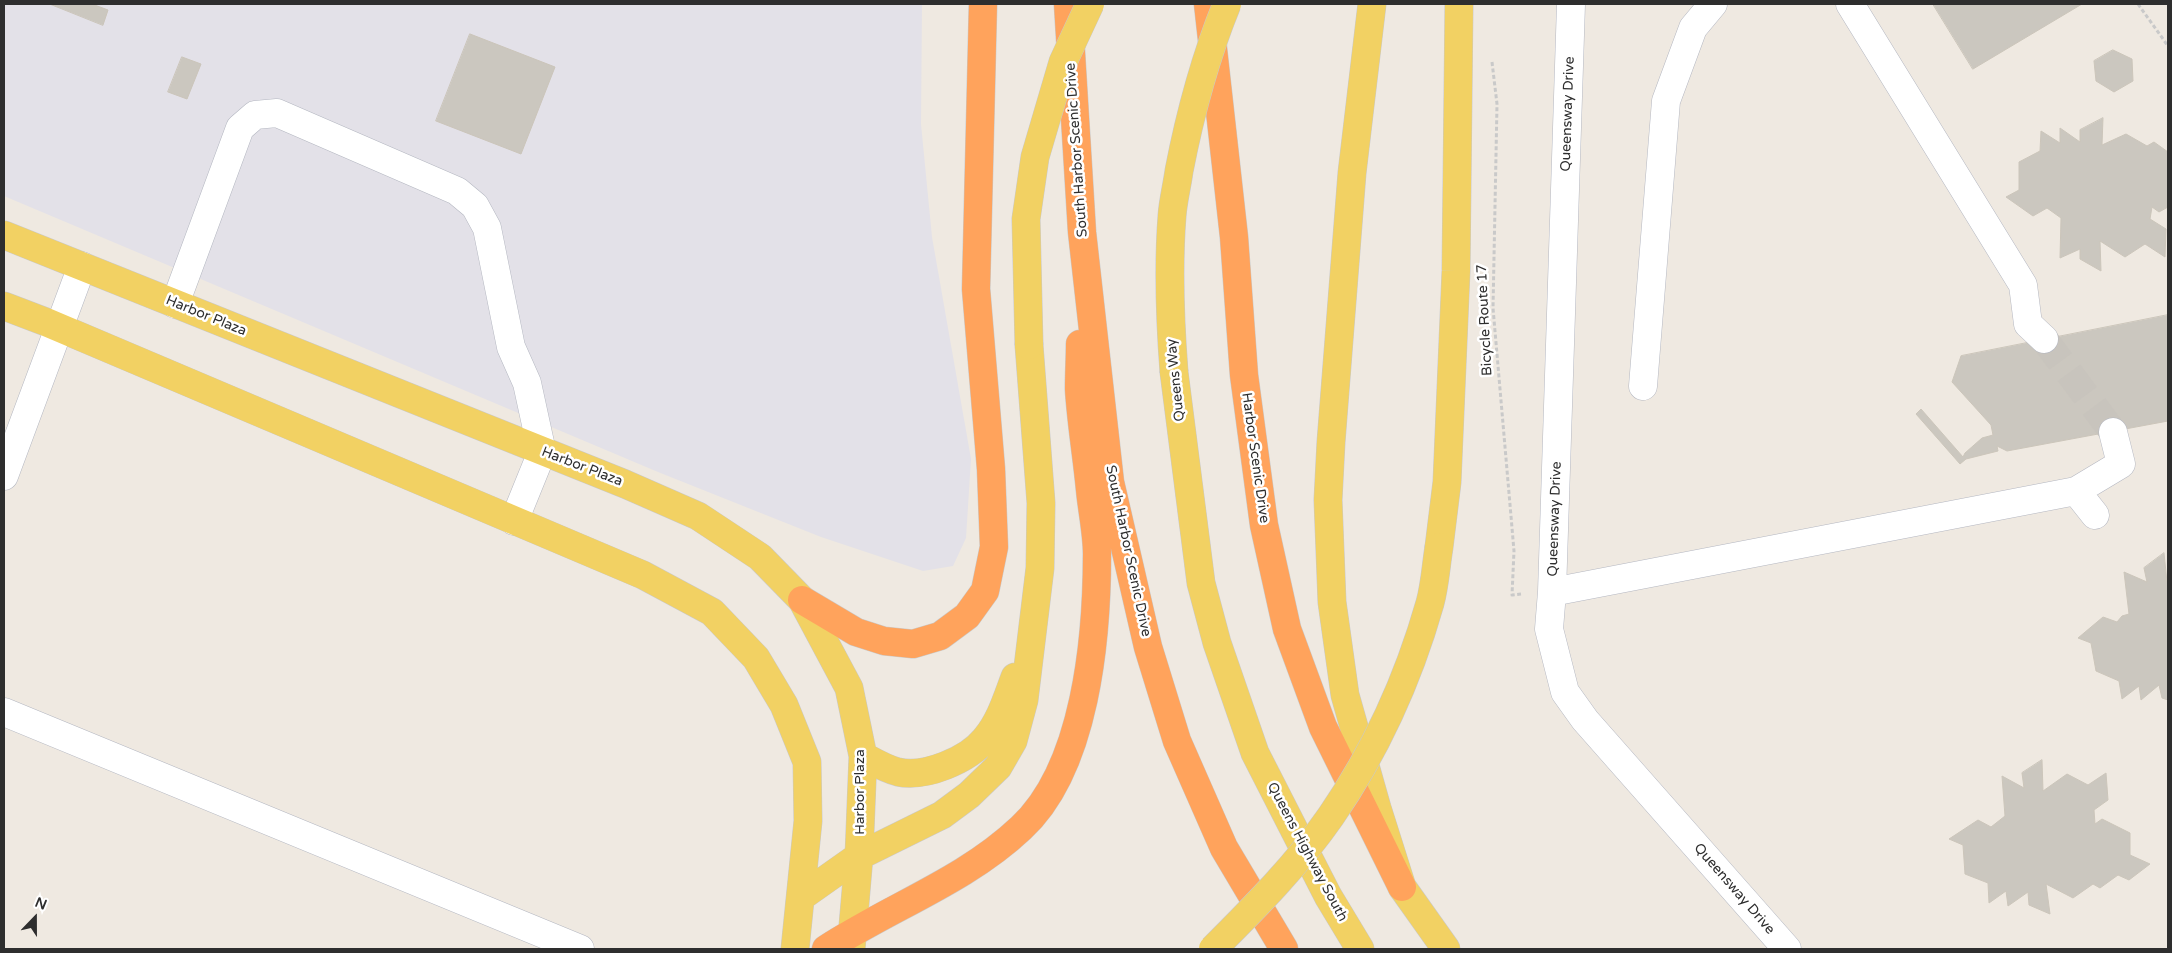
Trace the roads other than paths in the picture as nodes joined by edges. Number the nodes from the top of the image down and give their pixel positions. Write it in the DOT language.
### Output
graph roads {
  1 [pos="983,4"];
  2 [pos="1068,4"];
  3 [pos="1090,4"];
  4 [pos="1208,4"];
  5 [pos="1227,4"];
  6 [pos="1372,4"];
  7 [pos="1459,4"];
  8 [pos="1572,4"];
  9 [pos="1714,4"];
  10 [pos="1850,4"];
  11 [pos="1082,232"];
  12 [pos="4,235"];
  13 [pos="82,266"];
  14 [pos="175,304"];
  15 [pos="6,311"];
  16 [pos="58,328"];
  17 [pos="2044,340"];
  18 [pos="1643,386"];
  19 [pos="2113,432"];
  20 [pos="542,452"];
  21 [pos="4,476"];
  22 [pos="2076,490"];
  23 [pos="2096,515"];
  24 [pos="514,521"];
  25 [pos="1552,592"];
  26 [pos="802,600"];
  27 [pos="1034,626"];
  28 [pos="4,712"];
  29 [pos="1255,753"];
  30 [pos="863,756"];
  31 [pos="859,856"];
  32 [pos="1402,887"];
  33 [pos="801,897"];
  34 [pos="852,940"];
  35 [pos="580,949"];
  36 [pos="795,949"];
  37 [pos="826,949"];
  38 [pos="1213,949"];
  39 [pos="1284,949"];
  40 [pos="1360,949"];
  41 [pos="1446,949"];
  42 [pos="1787,949"];
  1 -- 26 [label="highway"];
  2 -- 11 [label="highway, South Harbor Scenic Drive"];
  3 -- 27 [label="main road, bridge"];
  4 -- 32 [label="highway, Harbor Scenic Drive"];
  5 -- 29 [label="main road, Queens Way, bridge"];
  6 -- 32 [label="main road"];
  7 -- 38 [label="main road, bridge"];
  8 -- 25 [label="street, Queensway Drive"];
  9 -- 18 [label="street"];
  10 -- 17 [label="street"];
  11 -- 34 [label="highway"];
  11 -- 39 [label="highway, South Harbor Scenic Drive"];
  12 -- 13 [label="main road, Harbor Plaza"];
  13 -- 14 [label="main road, Harbor Plaza"];
  13 -- 16 [label="street"];
  14 -- 20 [label="main road, Harbor Plaza"];
  14 -- 20 [label="street"];
  15 -- 16 [label="main road"];
  16 -- 21 [label="street"];
  16 -- 24 [label="main road"];
  19 -- 22 [label="street"];
  20 -- 24 [label="street"];
  20 -- 26 [label="main road, Harbor Plaza"];
  22 -- 23 [label="street"];
  22 -- 25 [label="street"];
  24 -- 33 [label="main road"];
  25 -- 42 [label="street, Queensway Drive"];
  26 -- 30 [label="main road, Harbor Plaza"];
  27 -- 30 [label="main road"];
  27 -- 31 [label="main road"];
  28 -- 35 [label="street"];
  29 -- 40 [label="main road, Queens Highway South"];
  30 -- 31 [label="main road, Harbor Plaza"];
  31 -- 33 [label="main road"];
  31 -- 34 [label="main road, Harbor Plaza"];
  32 -- 41 [label="main road"];
  33 -- 36 [label="main road"];
  34 -- 37 [label="highway"];
}
